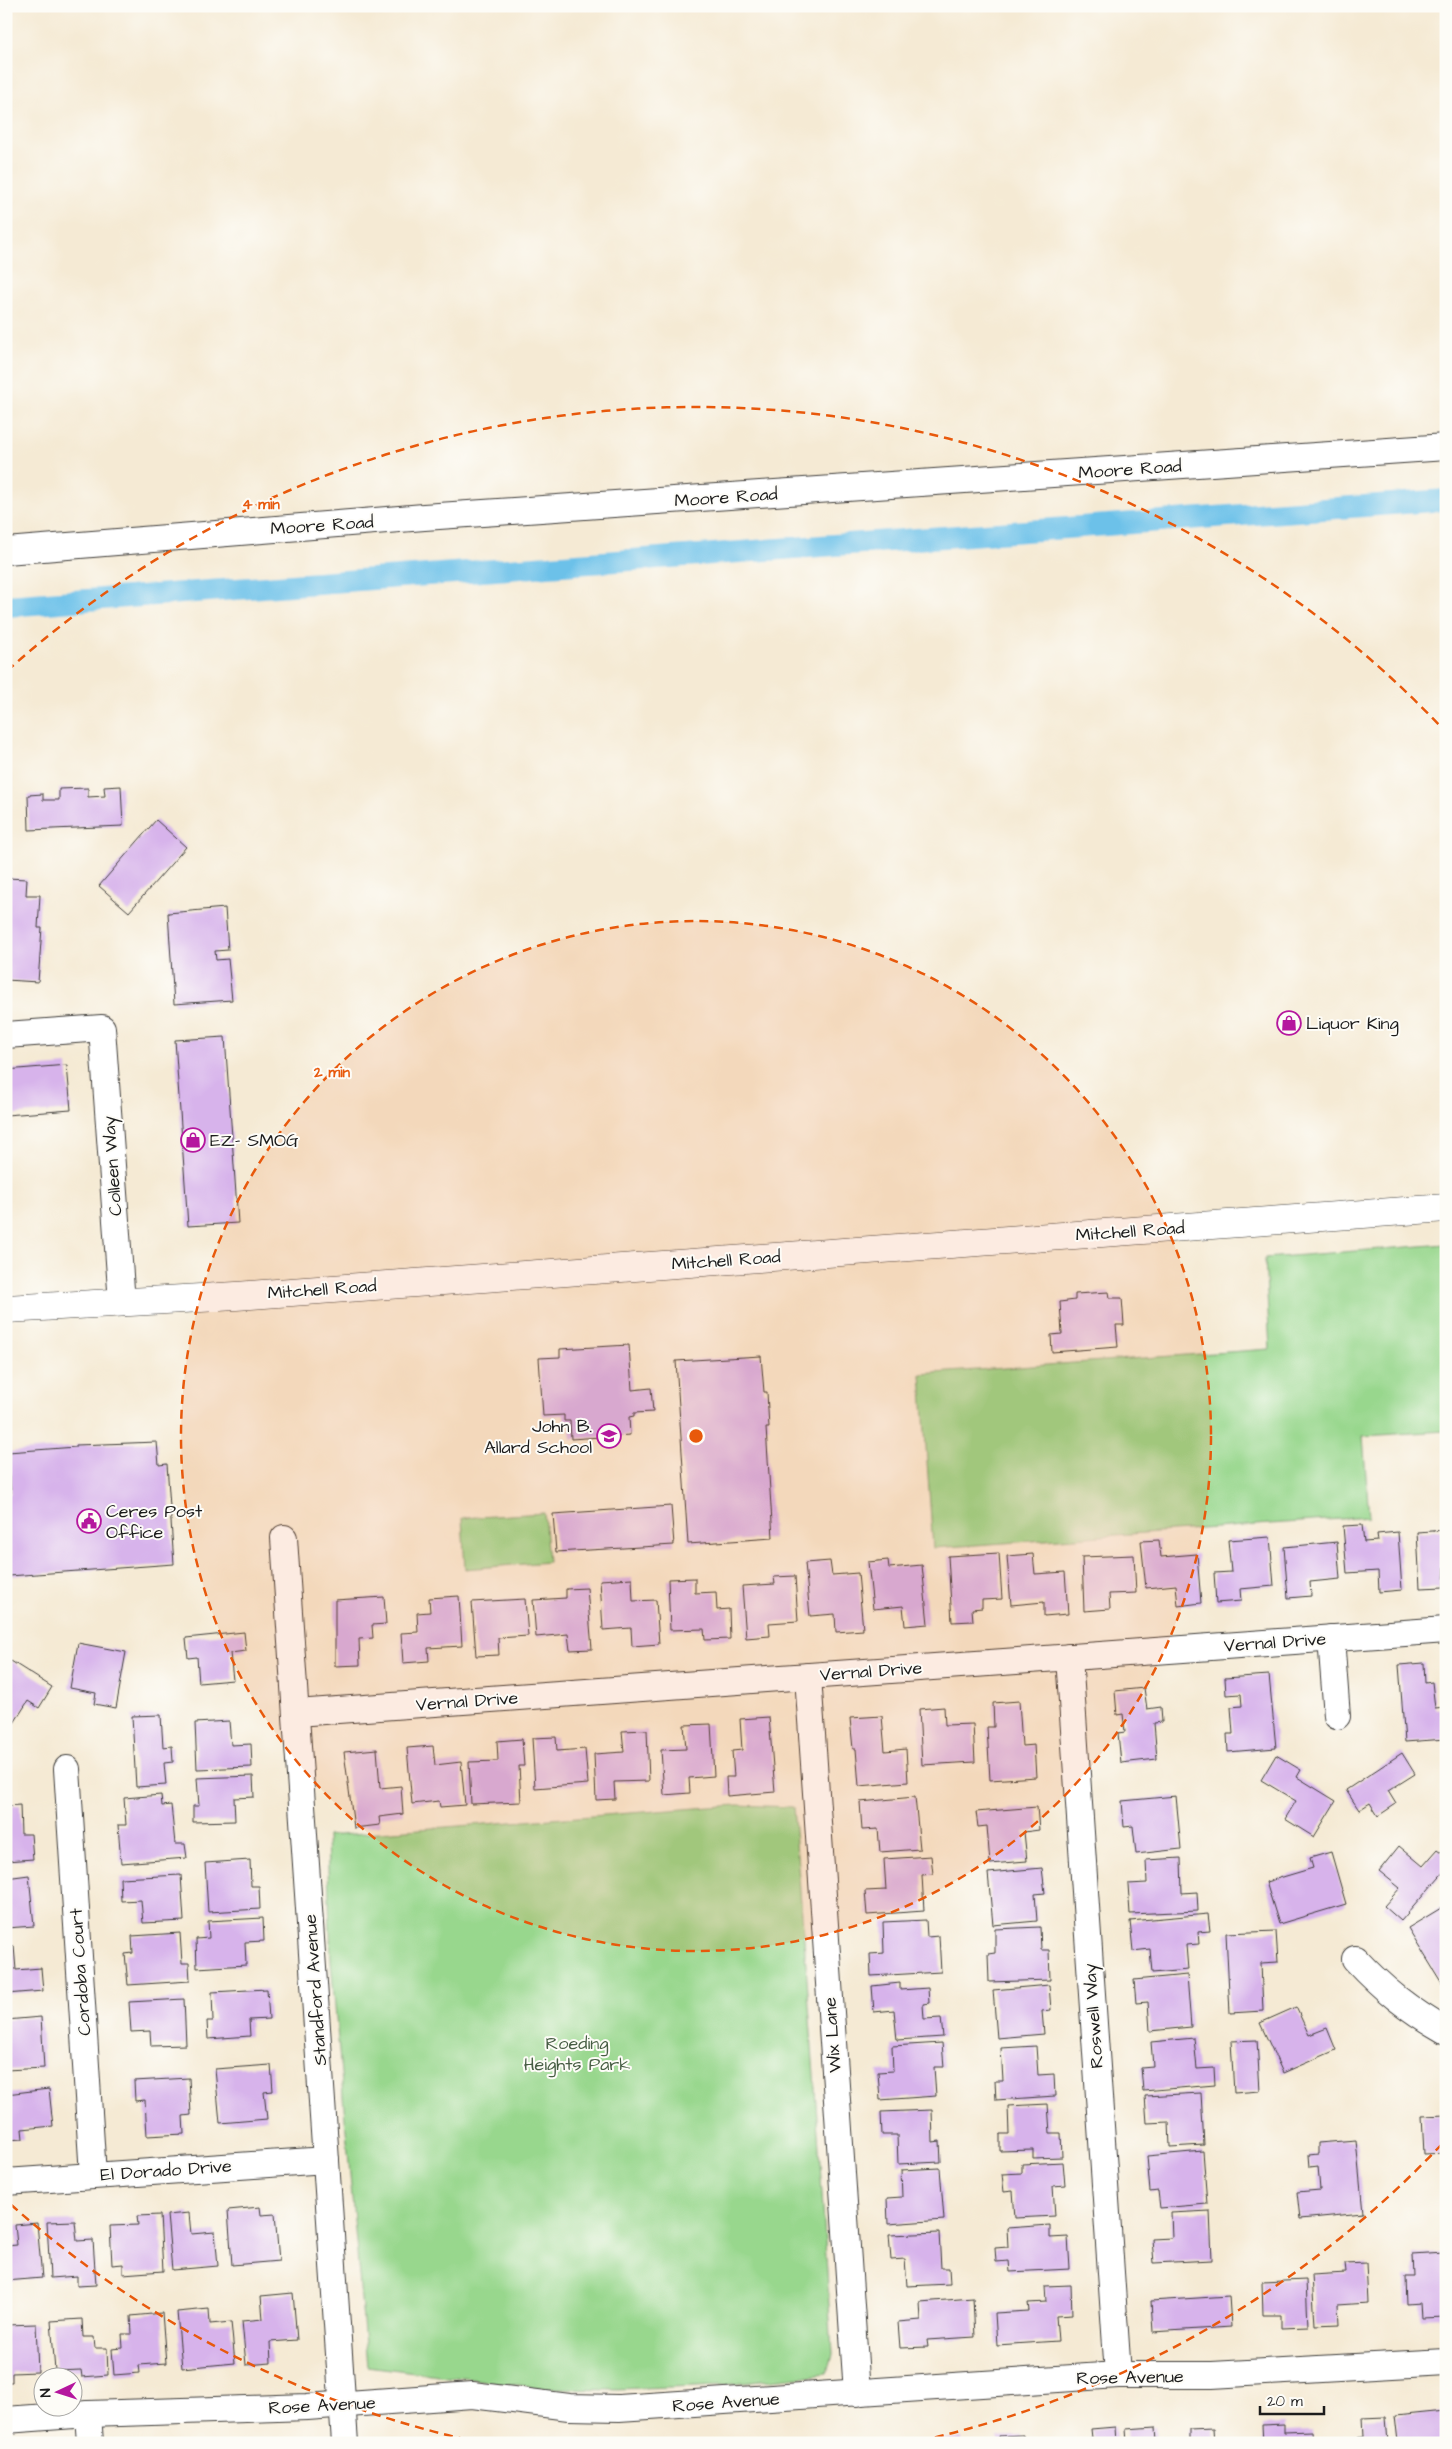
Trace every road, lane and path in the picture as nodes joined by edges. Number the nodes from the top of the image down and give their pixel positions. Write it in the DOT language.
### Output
graph roads {
  1 [pos="1446,447"];
  2 [pos="6,551"];
  3 [pos="6,1035"];
  4 [pos="1446,1208"];
  5 [pos="122,1304"];
  6 [pos="6,1309"];
  7 [pos="284,1538"];
  8 [pos="1446,1630"];
  9 [pos="1330,1638"];
  10 [pos="1069,1657"];
  11 [pos="808,1676"];
  12 [pos="296,1713"];
  13 [pos="1337,1716"];
  14 [pos="67,1769"];
  15 [pos="1355,1959"];
  16 [pos="1446,2031"];
  17 [pos="326,2160"];
  18 [pos="93,2175"];
  19 [pos="6,2182"];
  20 [pos="1446,2362"];
  21 [pos="1118,2375"];
  22 [pos="857,2394"];
  23 [pos="343,2405"];
  24 [pos="88,2414"];
  25 [pos="6,2420"];
  26 [pos="90,2443"];
  27 [pos="345,2443"];
  1 -- 2 [label="street, Moore Road"];
  3 -- 5 [label="street, Colleen Way"];
  4 -- 5 [label="street, Mitchell Road"];
  5 -- 6 [label="street, Mitchell Road"];
  7 -- 12 [label="street, Standford Avenue"];
  8 -- 9 [label="street, Vernal Drive"];
  9 -- 10 [label="street, Vernal Drive"];
  9 -- 13 [label="street"];
  10 -- 11 [label="street, Vernal Drive"];
  10 -- 21 [label="street, Roswell Way"];
  11 -- 12 [label="street, Vernal Drive"];
  11 -- 22 [label="street, Wix Lane"];
  12 -- 17 [label="street, Standford Avenue"];
  14 -- 18 [label="street, Cordoba Court"];
  15 -- 16 [label="street"];
  17 -- 18 [label="street, El Dorado Drive"];
  17 -- 23 [label="street, Standford Avenue"];
  18 -- 19 [label="street, El Dorado Drive"];
  20 -- 21 [label="street, Rose Avenue"];
  21 -- 22 [label="street, Rose Avenue"];
  22 -- 23 [label="street, Rose Avenue"];
  23 -- 24 [label="street, Rose Avenue"];
  23 -- 27 [label="street, Standford Avenue"];
  24 -- 25 [label="street, Rose Avenue"];
  24 -- 26 [label="street"];
}
